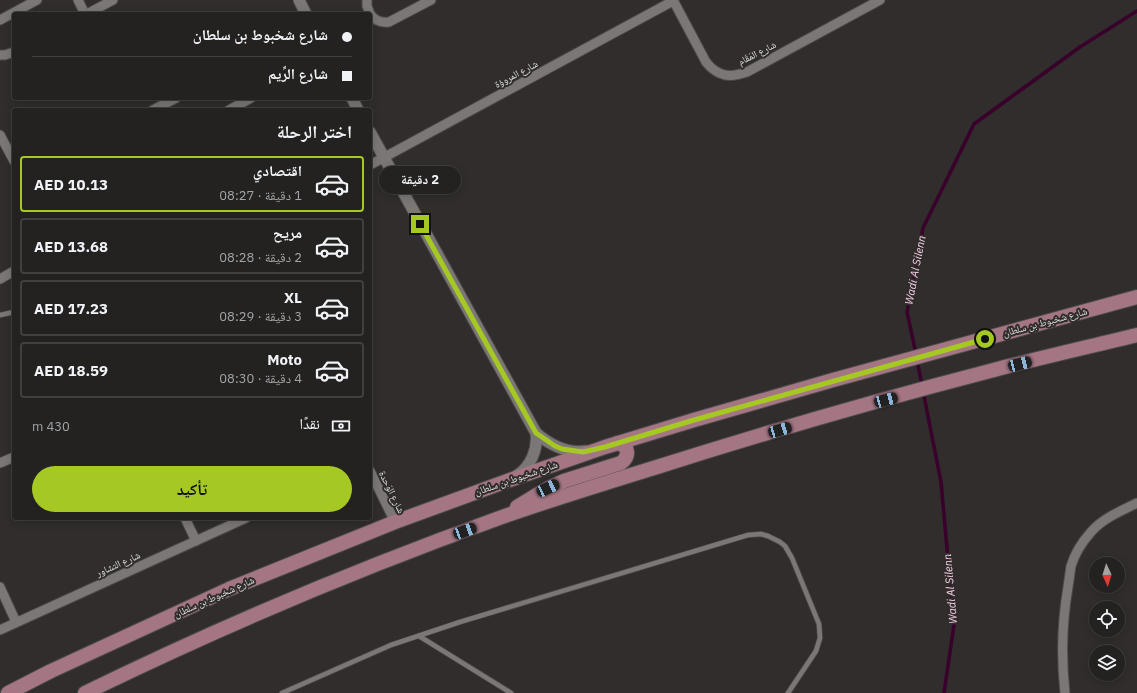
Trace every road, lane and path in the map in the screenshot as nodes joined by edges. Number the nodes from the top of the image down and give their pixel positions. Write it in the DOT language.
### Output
graph roads {
  1 [pos="37,0"];
  2 [pos="78,0"];
  3 [pos="113,0"];
  4 [pos="299,0"];
  5 [pos="367,0"];
  6 [pos="431,0"];
  7 [pos="880,0"];
  8 [pos="673,1"];
  9 [pos="15,12"];
  10 [pos="85,12"];
  11 [pos="90,12"];
  12 [pos="305,12"];
  13 [pos="369,12"];
  14 [pos="12,14"];
  15 [pos="372,16"];
  16 [pos="0,20"];
  17 [pos="12,53"];
  18 [pos="0,55"];
  19 [pos="172,100"];
  20 [pos="247,100"];
  21 [pos="157,108"];
  22 [pos="233,108"];
  23 [pos="0,135"];
  24 [pos="372,136"];
  25 [pos="12,157"];
  26 [pos="384,158"];
  27 [pos="372,164"];
  28 [pos="12,272"];
  29 [pos="0,279"];
  30 [pos="1137,297"];
  31 [pos="12,312"];
  32 [pos="0,315"];
  33 [pos="1137,335"];
  34 [pos="536,433"];
  35 [pos="611,445"];
  36 [pos="12,458"];
  37 [pos="0,463"];
  38 [pos="372,475"];
  39 [pos="507,481"];
  40 [pos="1137,503"];
  41 [pos="504,517"];
  42 [pos="186,520"];
  43 [pos="242,520"];
  44 [pos="395,522"];
  45 [pos="196,541"];
  46 [pos="0,587"];
  47 [pos="16,622"];
  48 [pos="0,630"];
  49 [pos="419,636"];
  50 [pos="8,693"];
  51 [pos="85,693"];
  52 [pos="282,693"];
  53 [pos="510,693"];
  54 [pos="788,693"];
  55 [pos="1064,693"];
  1 -- 9 [label="street"];
  2 -- 10 [label="street"];
  3 -- 11 [label="street"];
  4 -- 12 [label="street"];
  5 -- 13 [label="street"];
  6 -- 15 [label="street"];
  7 -- 8 [label="street, شارع المَقَام"];
  8 -- 26 [label="street, شارع المروؤة"];
  14 -- 16 [label="street"];
  17 -- 18 [label="street"];
  19 -- 21 [label="street"];
  20 -- 22 [label="street"];
  23 -- 25 [label="street"];
  24 -- 26 [label="street"];
  26 -- 27 [label="street, شارع المروؤة"];
  26 -- 34 [label="street"];
  28 -- 29 [label="street"];
  30 -- 35 [label="main road, شارع شخبوط بن سلطان"];
  31 -- 32 [label="lane"];
  33 -- 41 [label="main road"];
  34 -- 35 [label="street"];
  34 -- 39 [label="street"];
  35 -- 39 [label="main road, شارع شخبوط بن سلطان"];
  35 -- 41 [label="main road"];
  36 -- 37 [label="street"];
  38 -- 44 [label="street, شارع الوَحدة"];
  39 -- 44 [label="main road, شارع شخبوط بن سلطان"];
  40 -- 55 [label="street"];
  41 -- 51 [label="main road"];
  42 -- 45 [label="street"];
  43 -- 45 [label="street, شارع التشاور"];
  44 -- 50 [label="main road, شارع شخبوط بن سلطان"];
  45 -- 47 [label="street, شارع التشاور"];
  46 -- 47 [label="street"];
  47 -- 48 [label="street, شارع التشاور"];
  49 -- 52 [label="lane"];
  49 -- 53 [label="lane"];
  49 -- 54 [label="lane"];
}
